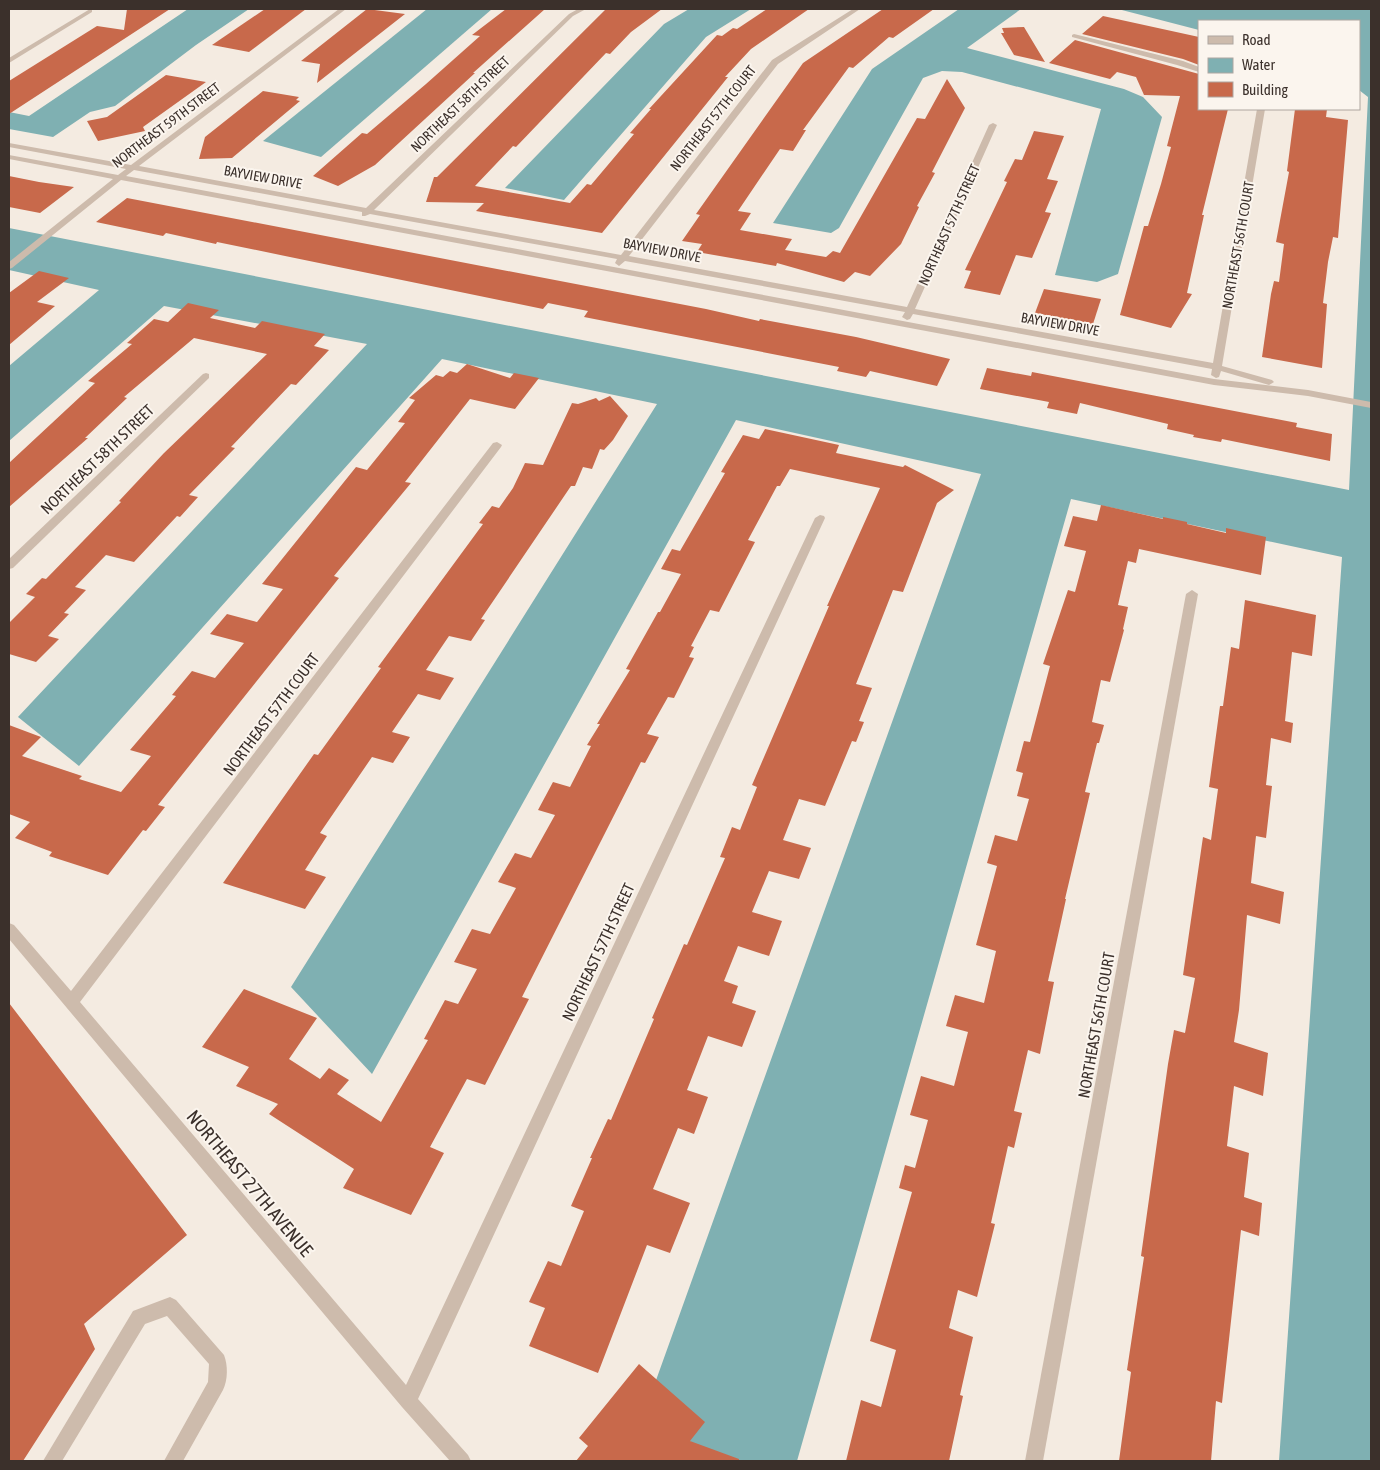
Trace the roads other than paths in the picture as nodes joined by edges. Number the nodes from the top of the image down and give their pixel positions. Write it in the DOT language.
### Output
graph roads {
  1 [pos="343,9"];
  2 [pos="583,9"];
  3 [pos="857,9"];
  4 [pos="90,11"];
  5 [pos="1074,36"];
  6 [pos="9,61"];
  7 [pos="1198,70"];
  8 [pos="1261,110"];
  9 [pos="993,125"];
  10 [pos="9,145"];
  11 [pos="29,148"];
  12 [pos="12,158"];
  13 [pos="132,167"];
  14 [pos="120,177"];
  15 [pos="243,188"];
  16 [pos="230,198"];
  17 [pos="369,210"];
  18 [pos="358,222"];
  19 [pos="480,231"];
  20 [pos="469,242"];
  21 [pos="624,257"];
  22 [pos="9,266"];
  23 [pos="615,269"];
  24 [pos="754,282"];
  25 [pos="746,294"];
  26 [pos="910,311"];
  27 [pos="904,324"];
  28 [pos="1063,339"];
  29 [pos="1059,353"];
  30 [pos="1217,367"];
  31 [pos="206,376"];
  32 [pos="1214,382"];
  33 [pos="1308,393"];
  34 [pos="1371,405"];
  35 [pos="497,445"];
  36 [pos="820,518"];
  37 [pos="9,564"];
  38 [pos="1192,594"];
  39 [pos="9,929"];
  40 [pos="71,1002"];
  41 [pos="408,1401"];
  42 [pos="52,1461"];
  43 [pos="173,1461"];
  44 [pos="462,1461"];
  45 [pos="1034,1461"];
  1 -- 13 [label="street, NORTHEAST 59TH STREET"];
  2 -- 17 [label="street, NORTHEAST 58TH STREET"];
  3 -- 21 [label="street, NORTHEAST 57TH COURT"];
  4 -- 6 [label="street"];
  5 -- 7 [label="street"];
  8 -- 30 [label="street, NORTHEAST 56TH COURT"];
  9 -- 26 [label="street, NORTHEAST 57TH STREET"];
  10 -- 11 [label="street, BAYVIEW DRIVE"];
  11 -- 12 [label="street"];
  11 -- 13 [label="street, BAYVIEW DRIVE"];
  12 -- 14 [label="street, BAYVIEW DRIVE"];
  13 -- 14 [label="street, NORTHEAST 59TH STREET"];
  13 -- 15 [label="street, BAYVIEW DRIVE"];
  14 -- 16 [label="street, BAYVIEW DRIVE"];
  14 -- 22 [label="street, NORTHEAST 59TH STREET"];
  15 -- 16 [label="street"];
  15 -- 17 [label="street, BAYVIEW DRIVE"];
  16 -- 18 [label="street, BAYVIEW DRIVE"];
  17 -- 18 [label="street, NORTHEAST 58TH STREET"];
  17 -- 19 [label="street, BAYVIEW DRIVE"];
  18 -- 20 [label="street, BAYVIEW DRIVE"];
  19 -- 20 [label="street"];
  19 -- 21 [label="street, BAYVIEW DRIVE"];
  20 -- 23 [label="street, BAYVIEW DRIVE"];
  21 -- 23 [label="street, NORTHEAST 57TH COURT"];
  21 -- 24 [label="street, BAYVIEW DRIVE"];
  23 -- 25 [label="street, BAYVIEW DRIVE"];
  24 -- 25 [label="street"];
  24 -- 26 [label="street, BAYVIEW DRIVE"];
  25 -- 27 [label="street, BAYVIEW DRIVE"];
  26 -- 27 [label="street, NORTHEAST 57TH STREET"];
  26 -- 28 [label="street, BAYVIEW DRIVE"];
  27 -- 29 [label="street, BAYVIEW DRIVE"];
  28 -- 29 [label="street"];
  28 -- 30 [label="street, BAYVIEW DRIVE"];
  29 -- 32 [label="street, BAYVIEW DRIVE"];
  30 -- 32 [label="street, NORTHEAST 56TH COURT"];
  30 -- 33 [label="street, BAYVIEW DRIVE"];
  31 -- 37 [label="street, NORTHEAST 58TH STREET"];
  32 -- 33 [label="street, BAYVIEW DRIVE"];
  33 -- 34 [label="street, BAYVIEW DRIVE"];
  35 -- 40 [label="street, NORTHEAST 57TH COURT"];
  36 -- 41 [label="street, NORTHEAST 57TH STREET"];
  38 -- 45 [label="street, NORTHEAST 56TH COURT"];
  39 -- 40 [label="street, NORTHEAST 27TH AVENUE"];
  40 -- 41 [label="street, NORTHEAST 27TH AVENUE"];
  41 -- 44 [label="street, NORTHEAST 27TH AVENUE"];
  42 -- 43 [label="street"];
}
